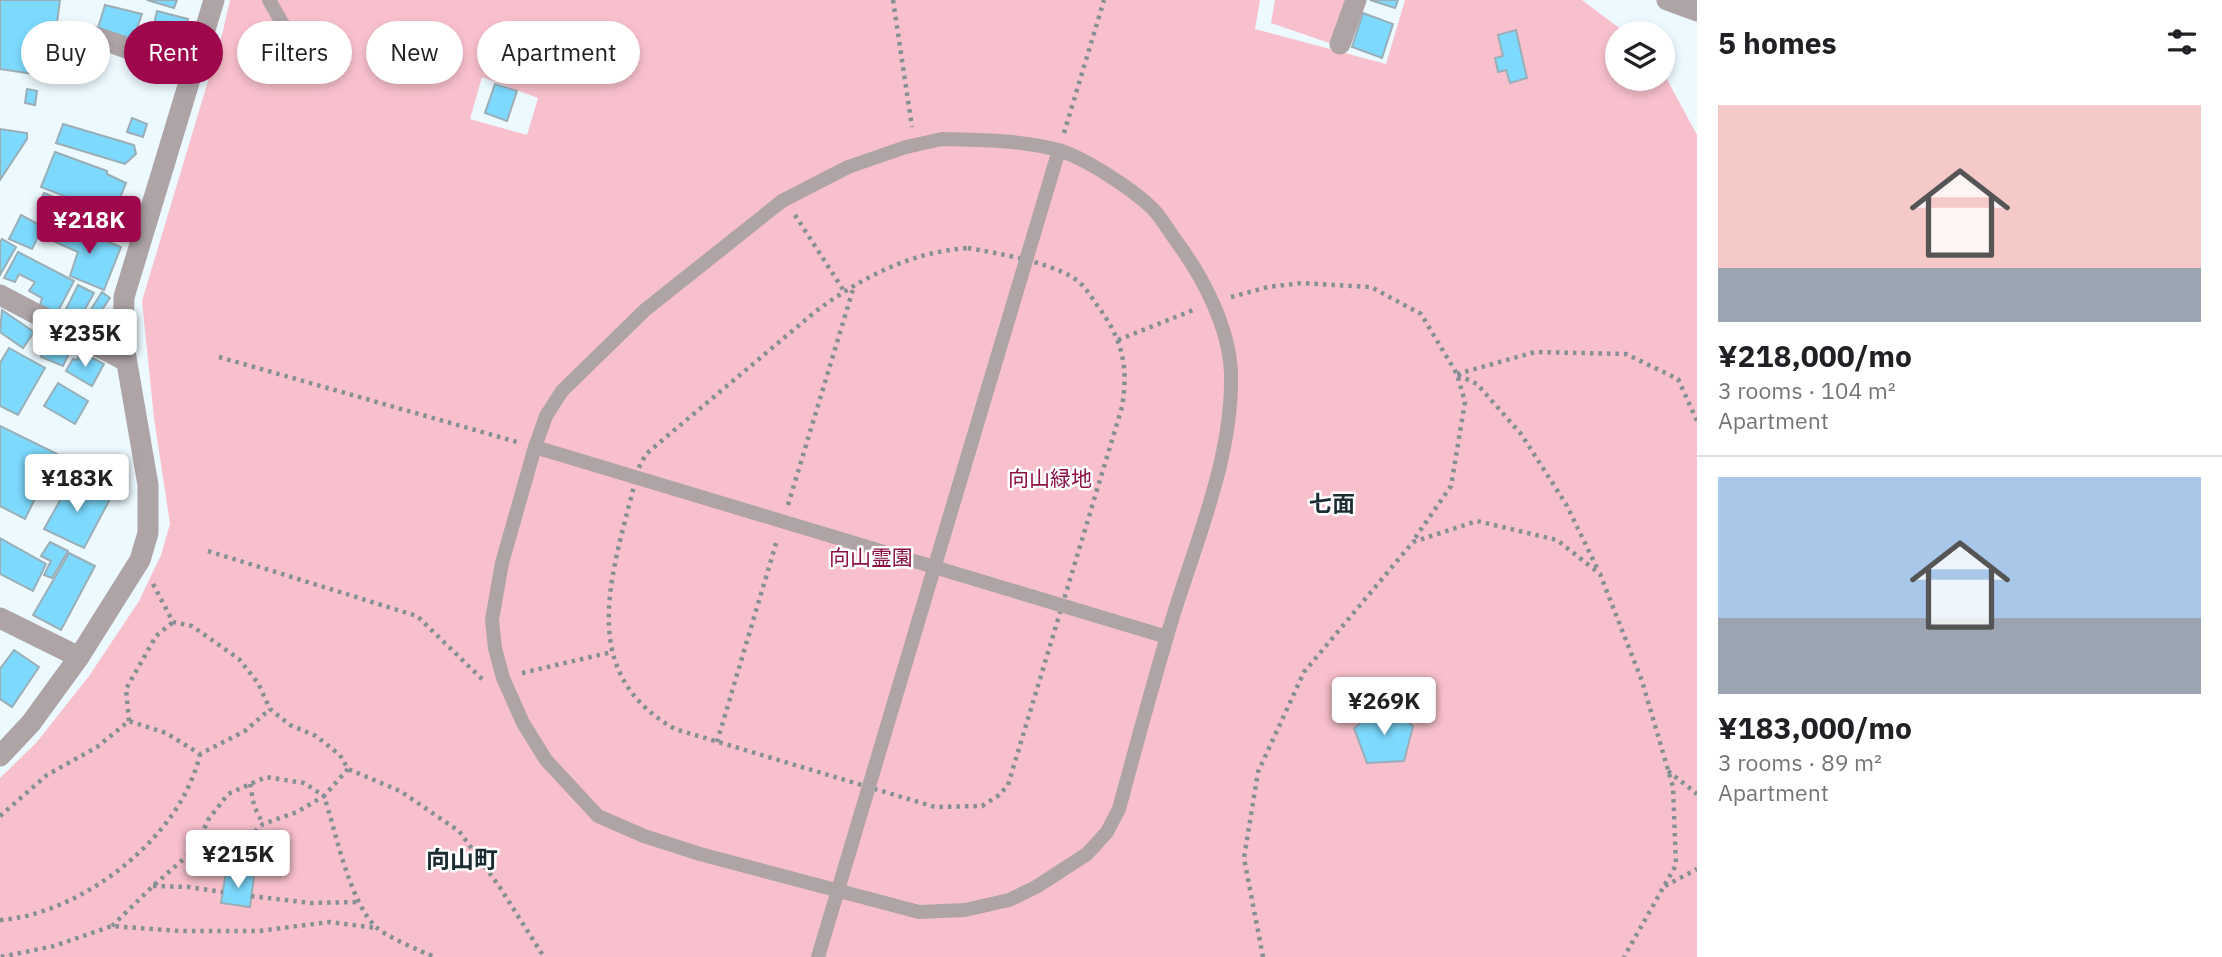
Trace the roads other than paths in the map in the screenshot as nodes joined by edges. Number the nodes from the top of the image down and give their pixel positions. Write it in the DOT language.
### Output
graph roads {
  1 [pos="214,0"];
  2 [pos="269,0"];
  3 [pos="1356,0"];
  4 [pos="1667,0"];
  5 [pos="1697,11"];
  6 [pos="208,21"];
  7 [pos="281,21"];
  8 [pos="1340,44"];
  9 [pos="188,84"];
  10 [pos="1059,150"];
  11 [pos="0,295"];
  12 [pos="127,361"];
  13 [pos="535,447"];
  14 [pos="934,567"];
  15 [pos="0,618"];
  16 [pos="1167,637"];
  17 [pos="79,657"];
  18 [pos="0,756"];
  19 [pos="837,888"];
  20 [pos="818,957"];
  1 -- 6 [label="street"];
  2 -- 7 [label="lane"];
  3 -- 8 [label="street"];
  4 -- 5 [label="street"];
  9 -- 12 [label="street"];
  10 -- 13 [label="lane"];
  10 -- 14 [label="lane"];
  10 -- 16 [label="lane"];
  11 -- 12 [label="street"];
  12 -- 17 [label="street"];
  13 -- 14 [label="lane"];
  13 -- 19 [label="lane"];
  14 -- 16 [label="lane"];
  14 -- 19 [label="lane"];
  15 -- 17 [label="street"];
  16 -- 19 [label="lane"];
  17 -- 18 [label="street"];
  19 -- 20 [label="lane"];
}
